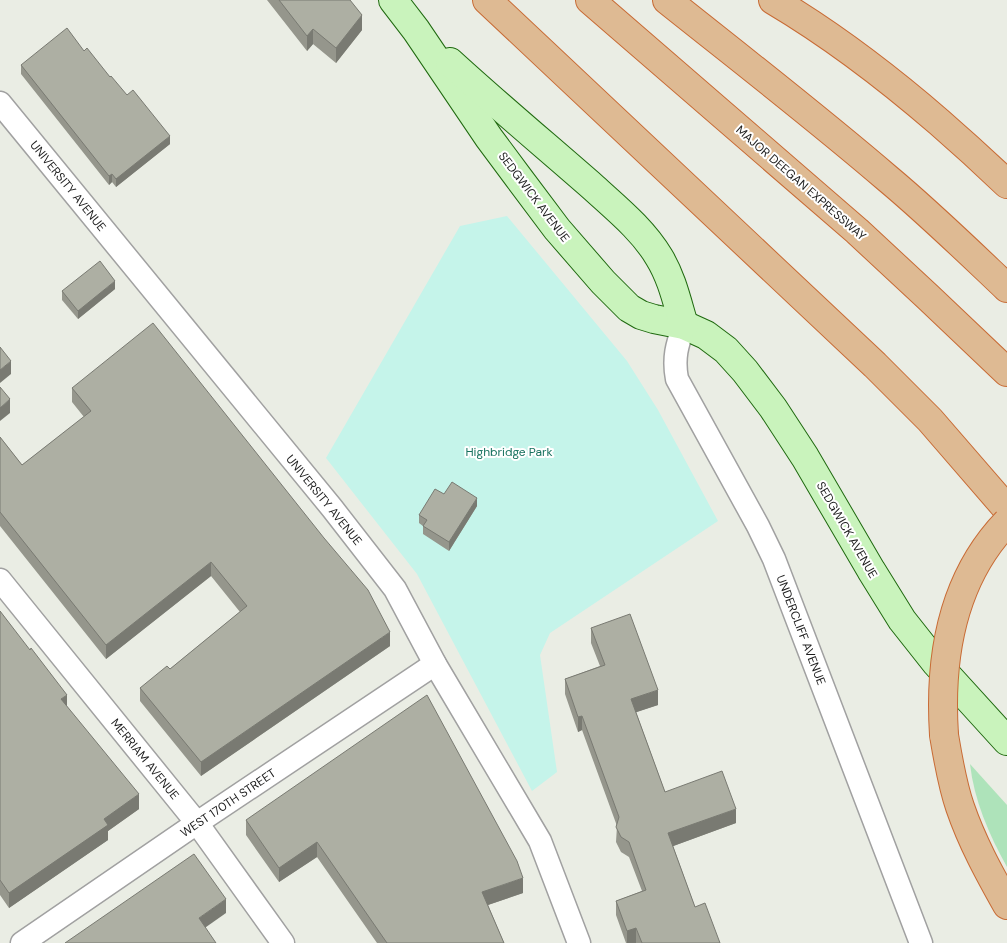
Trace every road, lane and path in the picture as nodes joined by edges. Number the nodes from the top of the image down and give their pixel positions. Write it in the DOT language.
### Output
graph roads {
  1 [pos="393,0"];
  2 [pos="487,0"];
  3 [pos="590,0"];
  4 [pos="667,0"];
  5 [pos="773,0"];
  6 [pos="416,30"];
  7 [pos="0,102"];
  8 [pos="1007,184"];
  9 [pos="1007,288"];
  10 [pos="684,325"];
  11 [pos="1007,372"];
  12 [pos="957,451"];
  13 [pos="1007,509"];
  14 [pos="1007,522"];
  15 [pos="1007,531"];
  16 [pos="0,580"];
  17 [pos="435,664"];
  18 [pos="1007,741"];
  19 [pos="198,823"];
  20 [pos="1007,905"];
  21 [pos="22,943"];
  22 [pos="283,943"];
  23 [pos="578,943"];
  24 [pos="921,943"];
  1 -- 6 [label="main road, SEDGWICK AVENUE"];
  2 -- 12 [label="highway"];
  3 -- 11 [label="highway, MAJOR DEEGAN EXPRESSWAY"];
  4 -- 9 [label="highway"];
  5 -- 8 [label="highway"];
  6 -- 10 [label="main road, SEDGWICK AVENUE"];
  6 -- 10 [label="main road, SEDGWICK AVENUE"];
  7 -- 17 [label="street, UNIVERSITY AVENUE"];
  10 -- 18 [label="main road, SEDGWICK AVENUE"];
  10 -- 24 [label="street, UNDERCLIFF AVENUE"];
  12 -- 13 [label="highway"];
  12 -- 15 [label="highway"];
  14 -- 20 [label="highway, bridge"];
  16 -- 19 [label="street, MERRIAM AVENUE"];
  17 -- 19 [label="street, WEST 170TH STREET"];
  17 -- 23 [label="street, UNIVERSITY AVENUE"];
  19 -- 21 [label="street, WEST 170TH STREET"];
  19 -- 22 [label="street, MERRIAM AVENUE"];
}
